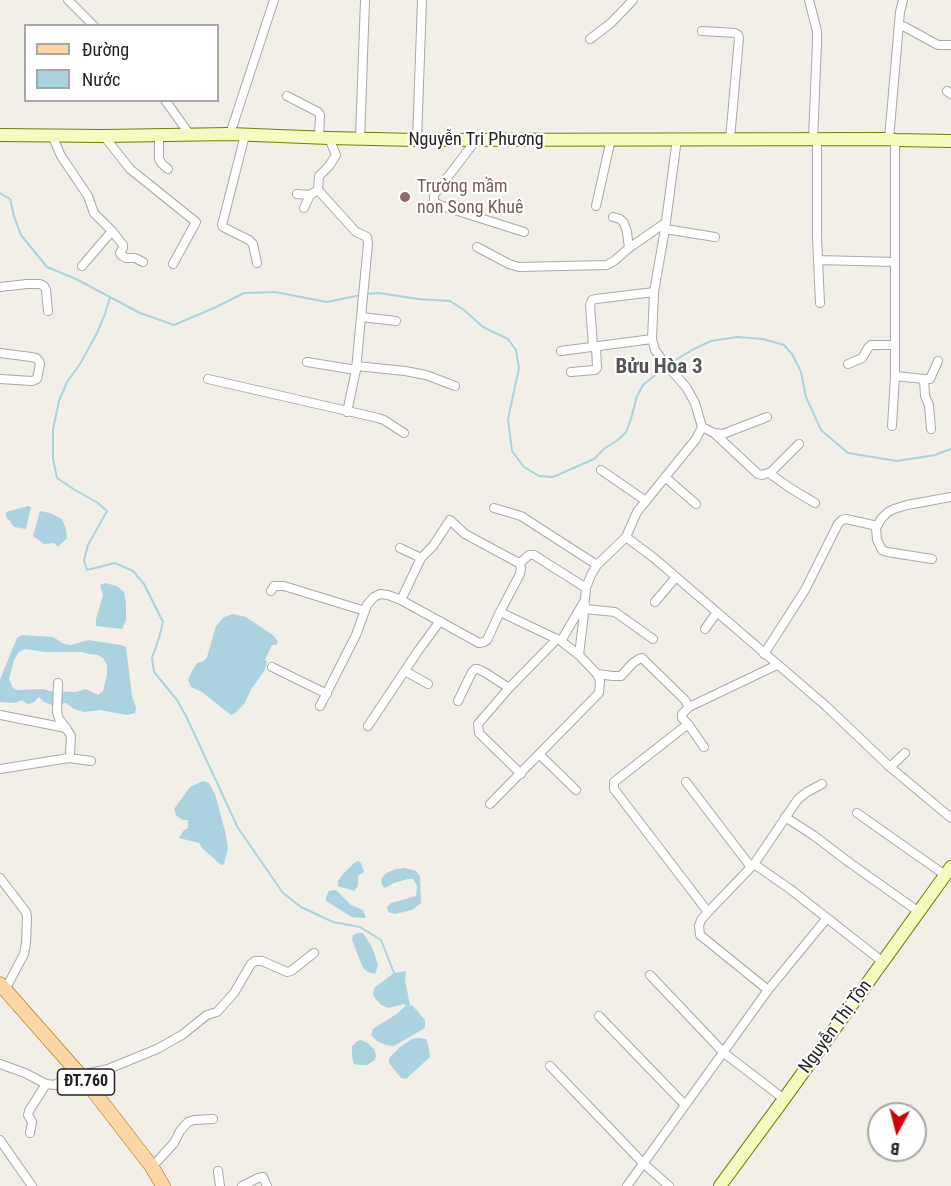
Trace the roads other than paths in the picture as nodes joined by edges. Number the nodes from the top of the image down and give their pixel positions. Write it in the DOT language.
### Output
graph roads {
  1 [pos="68,0"];
  2 [pos="274,0"];
  3 [pos="365,0"];
  4 [pos="422,0"];
  5 [pos="633,0"];
  6 [pos="809,0"];
  7 [pos="903,0"];
  8 [pos="92,24"];
  9 [pos="899,25"];
  10 [pos="702,31"];
  11 [pos="590,39"];
  12 [pos="951,45"];
  13 [pos="287,96"];
  14 [pos="166,102"];
  15 [pos="230,134"];
  16 [pos="0,135"];
  17 [pos="52,135"];
  18 [pos="159,135"];
  19 [pos="190,135"];
  20 [pos="245,135"];
  21 [pos="104,136"];
  22 [pos="324,138"];
  23 [pos="360,139"];
  24 [pos="611,139"];
  25 [pos="677,139"];
  26 [pos="730,139"];
  27 [pos="815,139"];
  28 [pos="892,139"];
  29 [pos="950,139"];
  30 [pos="417,140"];
  31 [pos="477,140"];
  32 [pos="168,169"];
  33 [pos="314,193"];
  34 [pos="297,194"];
  35 [pos="596,206"];
  36 [pos="304,208"];
  37 [pos="613,217"];
  38 [pos="665,226"];
  39 [pos="112,231"];
  40 [pos="524,232"];
  41 [pos="715,237"];
  42 [pos="477,247"];
  43 [pos="629,248"];
  44 [pos="818,260"];
  45 [pos="143,262"];
  46 [pos="895,262"];
  47 [pos="257,263"];
  48 [pos="173,264"];
  49 [pos="82,266"];
  50 [pos="0,287"];
  51 [pos="654,292"];
  52 [pos="820,303"];
  53 [pos="48,311"];
  54 [pos="361,317"];
  55 [pos="396,321"];
  56 [pos="652,339"];
  57 [pos="895,345"];
  58 [pos="594,346"];
  59 [pos="561,351"];
  60 [pos="0,353"];
  61 [pos="938,361"];
  62 [pos="307,362"];
  63 [pos="848,364"];
  64 [pos="356,368"];
  65 [pos="572,372"];
  66 [pos="895,376"];
  67 [pos="0,379"];
  68 [pos="208,379"];
  69 [pos="924,379"];
  70 [pos="455,386"];
  71 [pos="347,412"];
  72 [pos="767,417"];
  73 [pos="892,426"];
  74 [pos="702,427"];
  75 [pos="931,429"];
  76 [pos="404,433"];
  77 [pos="714,433"];
  78 [pos="799,444"];
  79 [pos="601,470"];
  80 [pos="769,472"];
  81 [pos="665,477"];
  82 [pos="949,499"];
  83 [pos="646,501"];
  84 [pos="815,503"];
  85 [pos="696,504"];
  86 [pos="494,508"];
  87 [pos="876,528"];
  88 [pos="626,537"];
  89 [pos="400,548"];
  90 [pos="421,558"];
  91 [pos="932,558"];
  92 [pos="519,562"];
  93 [pos="597,565"];
  94 [pos="676,577"];
  95 [pos="586,588"];
  96 [pos="271,591"];
  97 [pos="401,600"];
  98 [pos="655,602"];
  99 [pos="585,604"];
  100 [pos="365,611"];
  101 [pos="500,612"];
  102 [pos="717,612"];
  103 [pos="440,621"];
  104 [pos="705,629"];
  105 [pos="653,639"];
  106 [pos="559,640"];
  107 [pos="764,654"];
  108 [pos="579,655"];
  109 [pos="777,665"];
  110 [pos="272,667"];
  111 [pos="405,671"];
  112 [pos="597,674"];
  113 [pos="428,684"];
  114 [pos="58,685"];
  115 [pos="509,688"];
  116 [pos="327,694"];
  117 [pos="458,701"];
  118 [pos="320,706"];
  119 [pos="689,707"];
  120 [pos="0,715"];
  121 [pos="688,724"];
  122 [pos="368,726"];
  123 [pos="66,728"];
  124 [pos="704,747"];
  125 [pos="905,753"];
  126 [pos="540,755"];
  127 [pos="69,758"];
  128 [pos="91,761"];
  129 [pos="890,766"];
  130 [pos="0,770"];
  131 [pos="520,774"];
  132 [pos="686,782"];
  133 [pos="822,784"];
  134 [pos="576,790"];
  135 [pos="490,804"];
  136 [pos="857,813"];
  137 [pos="784,817"];
  138 [pos="951,818"];
  139 [pos="752,866"];
  140 [pos="948,871"];
  141 [pos="0,878"];
  142 [pos="708,912"];
  143 [pos="919,912"];
  144 [pos="826,918"];
  145 [pos="314,953"];
  146 [pos="883,962"];
  147 [pos="650,975"];
  148 [pos="3,987"];
  149 [pos="768,990"];
  150 [pos="599,1016"];
  151 [pos="724,1053"];
  152 [pos="0,1064"];
  153 [pos="550,1066"];
  154 [pos="79,1073"];
  155 [pos="46,1084"];
  156 [pos="784,1099"];
  157 [pos="685,1105"];
  158 [pos="213,1119"];
  159 [pos="30,1133"];
  160 [pos="0,1140"];
  161 [pos="643,1163"];
  162 [pos="152,1167"];
  163 [pos="218,1171"];
  164 [pos="32,1186"];
  165 [pos="163,1186"];
  166 [pos="220,1186"];
  167 [pos="242,1186"];
  168 [pos="267,1186"];
  169 [pos="627,1186"];
  170 [pos="669,1186"];
  171 [pos="720,1186"];
  1 -- 8 [label="street"];
  2 -- 15 [label="street"];
  3 -- 23 [label="street"];
  4 -- 30 [label="street"];
  5 -- 11 [label="street"];
  6 -- 27 [label="street"];
  7 -- 9 [label="street"];
  9 -- 12 [label="street"];
  9 -- 28 [label="street"];
  10 -- 26 [label="street"];
  13 -- 22 [label="street"];
  14 -- 19 [label="street"];
  15 -- 19 [label="main road, Nguyễn Tri Phương"];
  15 -- 20 [label="main road, Nguyễn Tri Phương"];
  16 -- 17 [label="main road, Nguyễn Tri Phương"];
  17 -- 21 [label="main road, Nguyễn Tri Phương"];
  17 -- 39 [label="street"];
  18 -- 19 [label="main road, Nguyễn Tri Phương"];
  18 -- 21 [label="main road, Nguyễn Tri Phương"];
  18 -- 32 [label="street"];
  20 -- 22 [label="main road, Nguyễn Tri Phương"];
  20 -- 47 [label="street"];
  21 -- 48 [label="street"];
  22 -- 23 [label="main road, Nguyễn Tri Phương"];
  22 -- 33 [label="street"];
  23 -- 30 [label="main road, Nguyễn Tri Phương"];
  24 -- 25 [label="main road, Nguyễn Tri Phương"];
  24 -- 31 [label="main road, Nguyễn Tri Phương"];
  24 -- 35 [label="street"];
  25 -- 26 [label="main road, Nguyễn Tri Phương"];
  25 -- 38 [label="street"];
  26 -- 27 [label="main road, Nguyễn Tri Phương"];
  27 -- 28 [label="main road, Nguyễn Tri Phương"];
  27 -- 44 [label="street"];
  28 -- 29 [label="main road, Nguyễn Tri Phương"];
  28 -- 46 [label="street"];
  30 -- 31 [label="main road, Nguyễn Tri Phương"];
  31 -- 40 [label="street"];
  33 -- 34 [label="street"];
  33 -- 36 [label="street"];
  33 -- 54 [label="street"];
  37 -- 43 [label="street"];
  38 -- 41 [label="street"];
  38 -- 43 [label="street"];
  38 -- 51 [label="street"];
  39 -- 45 [label="street"];
  39 -- 49 [label="street"];
  42 -- 43 [label="street"];
  44 -- 46 [label="street"];
  44 -- 52 [label="street"];
  46 -- 57 [label="street"];
  50 -- 53 [label="street"];
  51 -- 56 [label="street"];
  51 -- 58 [label="street"];
  54 -- 55 [label="street"];
  54 -- 64 [label="street"];
  56 -- 58 [label="street"];
  56 -- 74 [label="street"];
  57 -- 63 [label="street"];
  57 -- 66 [label="street"];
  58 -- 59 [label="street"];
  58 -- 65 [label="street"];
  60 -- 67 [label="street"];
  61 -- 69 [label="street"];
  62 -- 64 [label="street"];
  64 -- 70 [label="street"];
  64 -- 71 [label="street"];
  66 -- 69 [label="street"];
  66 -- 73 [label="street"];
  68 -- 71 [label="street"];
  69 -- 75 [label="street"];
  71 -- 76 [label="street"];
  72 -- 77 [label="street"];
  74 -- 77 [label="street"];
  74 -- 81 [label="street"];
  77 -- 80 [label="street"];
  78 -- 80 [label="street"];
  79 -- 83 [label="street"];
  80 -- 84 [label="street"];
  81 -- 83 [label="street"];
  81 -- 85 [label="street"];
  82 -- 87 [label="street"];
  83 -- 88 [label="street"];
  86 -- 93 [label="street"];
  87 -- 91 [label="street"];
  87 -- 107 [label="street"];
  88 -- 93 [label="street"];
  88 -- 94 [label="street"];
  89 -- 90 [label="street"];
  90 -- 92 [label="street"];
  90 -- 97 [label="street"];
  92 -- 95 [label="street"];
  92 -- 101 [label="street"];
  93 -- 95 [label="street"];
  94 -- 98 [label="street"];
  94 -- 102 [label="street"];
  95 -- 99 [label="street"];
  96 -- 100 [label="street"];
  97 -- 100 [label="street"];
  97 -- 103 [label="street"];
  99 -- 105 [label="street"];
  99 -- 106 [label="street"];
  99 -- 108 [label="street"];
  100 -- 116 [label="street"];
  101 -- 103 [label="street"];
  101 -- 106 [label="street"];
  102 -- 104 [label="street"];
  102 -- 107 [label="street"];
  103 -- 111 [label="street"];
  106 -- 108 [label="street"];
  106 -- 115 [label="street"];
  107 -- 109 [label="street"];
  108 -- 112 [label="street"];
  109 -- 119 [label="street"];
  109 -- 129 [label="street"];
  110 -- 116 [label="street"];
  111 -- 113 [label="street"];
  111 -- 122 [label="street"];
  112 -- 119 [label="street"];
  112 -- 126 [label="street"];
  114 -- 123 [label="street"];
  115 -- 117 [label="street"];
  115 -- 131 [label="street"];
  116 -- 118 [label="street"];
  119 -- 121 [label="street"];
  120 -- 123 [label="street"];
  121 -- 124 [label="street"];
  121 -- 142 [label="street"];
  123 -- 127 [label="street"];
  125 -- 129 [label="street"];
  126 -- 131 [label="street"];
  126 -- 134 [label="street"];
  127 -- 128 [label="street"];
  127 -- 130 [label="street"];
  129 -- 138 [label="street"];
  131 -- 135 [label="street"];
  132 -- 139 [label="street"];
  133 -- 137 [label="street"];
  136 -- 140 [label="street"];
  137 -- 139 [label="street"];
  137 -- 143 [label="street"];
  139 -- 142 [label="street"];
  139 -- 144 [label="street"];
  140 -- 143 [label="main road, Nguyễn Thị Tồn"];
  141 -- 148 [label="street"];
  142 -- 149 [label="street"];
  143 -- 146 [label="main road, Nguyễn Thị Tồn"];
  144 -- 146 [label="street"];
  144 -- 149 [label="street"];
  145 -- 154 [label="street"];
  146 -- 156 [label="main road, Nguyễn Thị Tồn"];
  147 -- 151 [label="street"];
  148 -- 154 [label="main road, ĐT.760"];
  149 -- 151 [label="street"];
  150 -- 157 [label="street"];
  151 -- 156 [label="street"];
  151 -- 157 [label="street"];
  152 -- 155 [label="street"];
  153 -- 161 [label="street"];
  154 -- 155 [label="street"];
  154 -- 162 [label="main road, ĐT.760"];
  155 -- 159 [label="street"];
  156 -- 171 [label="main road, Nguyễn Thị Tồn"];
  157 -- 161 [label="street"];
  158 -- 162 [label="street"];
  160 -- 164 [label="street"];
  161 -- 169 [label="street"];
  161 -- 170 [label="street"];
  162 -- 165 [label="main road, ĐT.760"];
  163 -- 166 [label="street"];
  167 -- 168 [label="street"];
}
